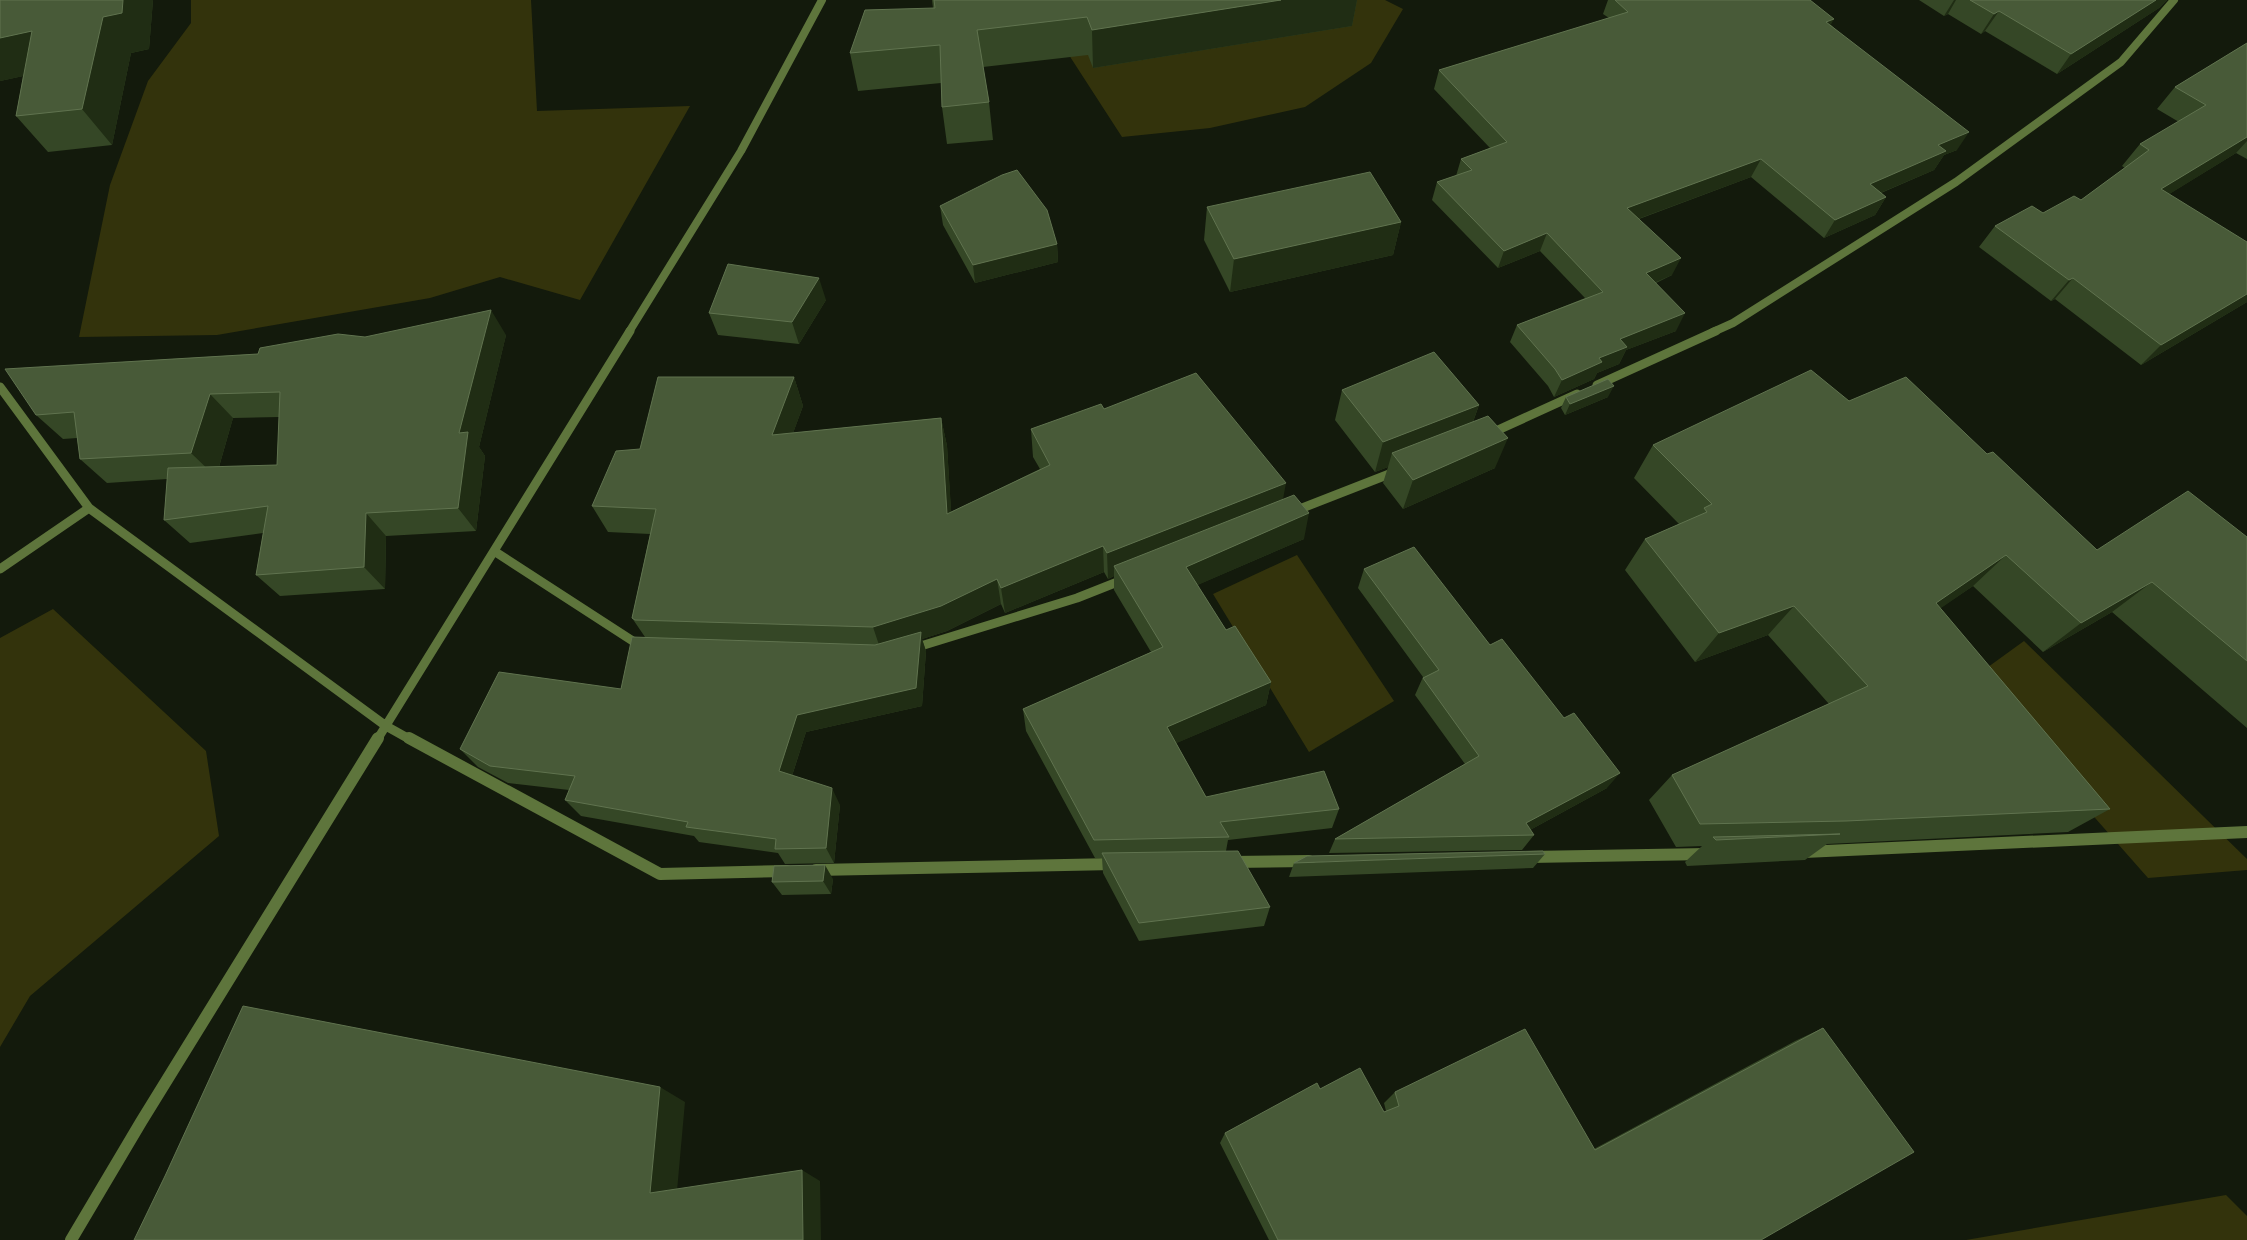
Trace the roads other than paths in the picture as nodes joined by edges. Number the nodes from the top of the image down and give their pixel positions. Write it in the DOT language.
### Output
graph roads {
  1 [pos="822,0"];
  2 [pos="2174,0"];
  3 [pos="0,388"];
  4 [pos="1480,438"];
  5 [pos="1406,467"];
  6 [pos="88,508"];
  7 [pos="1278,518"];
  8 [pos="494,551"];
  9 [pos="0,569"];
  10 [pos="1132,576"];
  11 [pos="649,651"];
  12 [pos="901,652"];
  13 [pos="386,726"];
  14 [pos="2247,832"];
  15 [pos="1795,852"];
  16 [pos="1716,854"];
  17 [pos="1517,857"];
  18 [pos="1318,861"];
  19 [pos="1219,862"];
  20 [pos="1129,864"];
  21 [pos="71,1240"];
  1 -- 8 [label="street"];
  2 -- 4 [label="street"];
  3 -- 6 [label="street"];
  5 -- 7 [label="street"];
  6 -- 9 [label="street"];
  6 -- 13 [label="street"];
  8 -- 11 [label="street"];
  8 -- 13 [label="street"];
  10 -- 12 [label="street"];
  13 -- 20 [label="street"];
  13 -- 21 [label="street"];
  14 -- 15 [label="street"];
  16 -- 17 [label="street"];
  18 -- 19 [label="street"];
}
